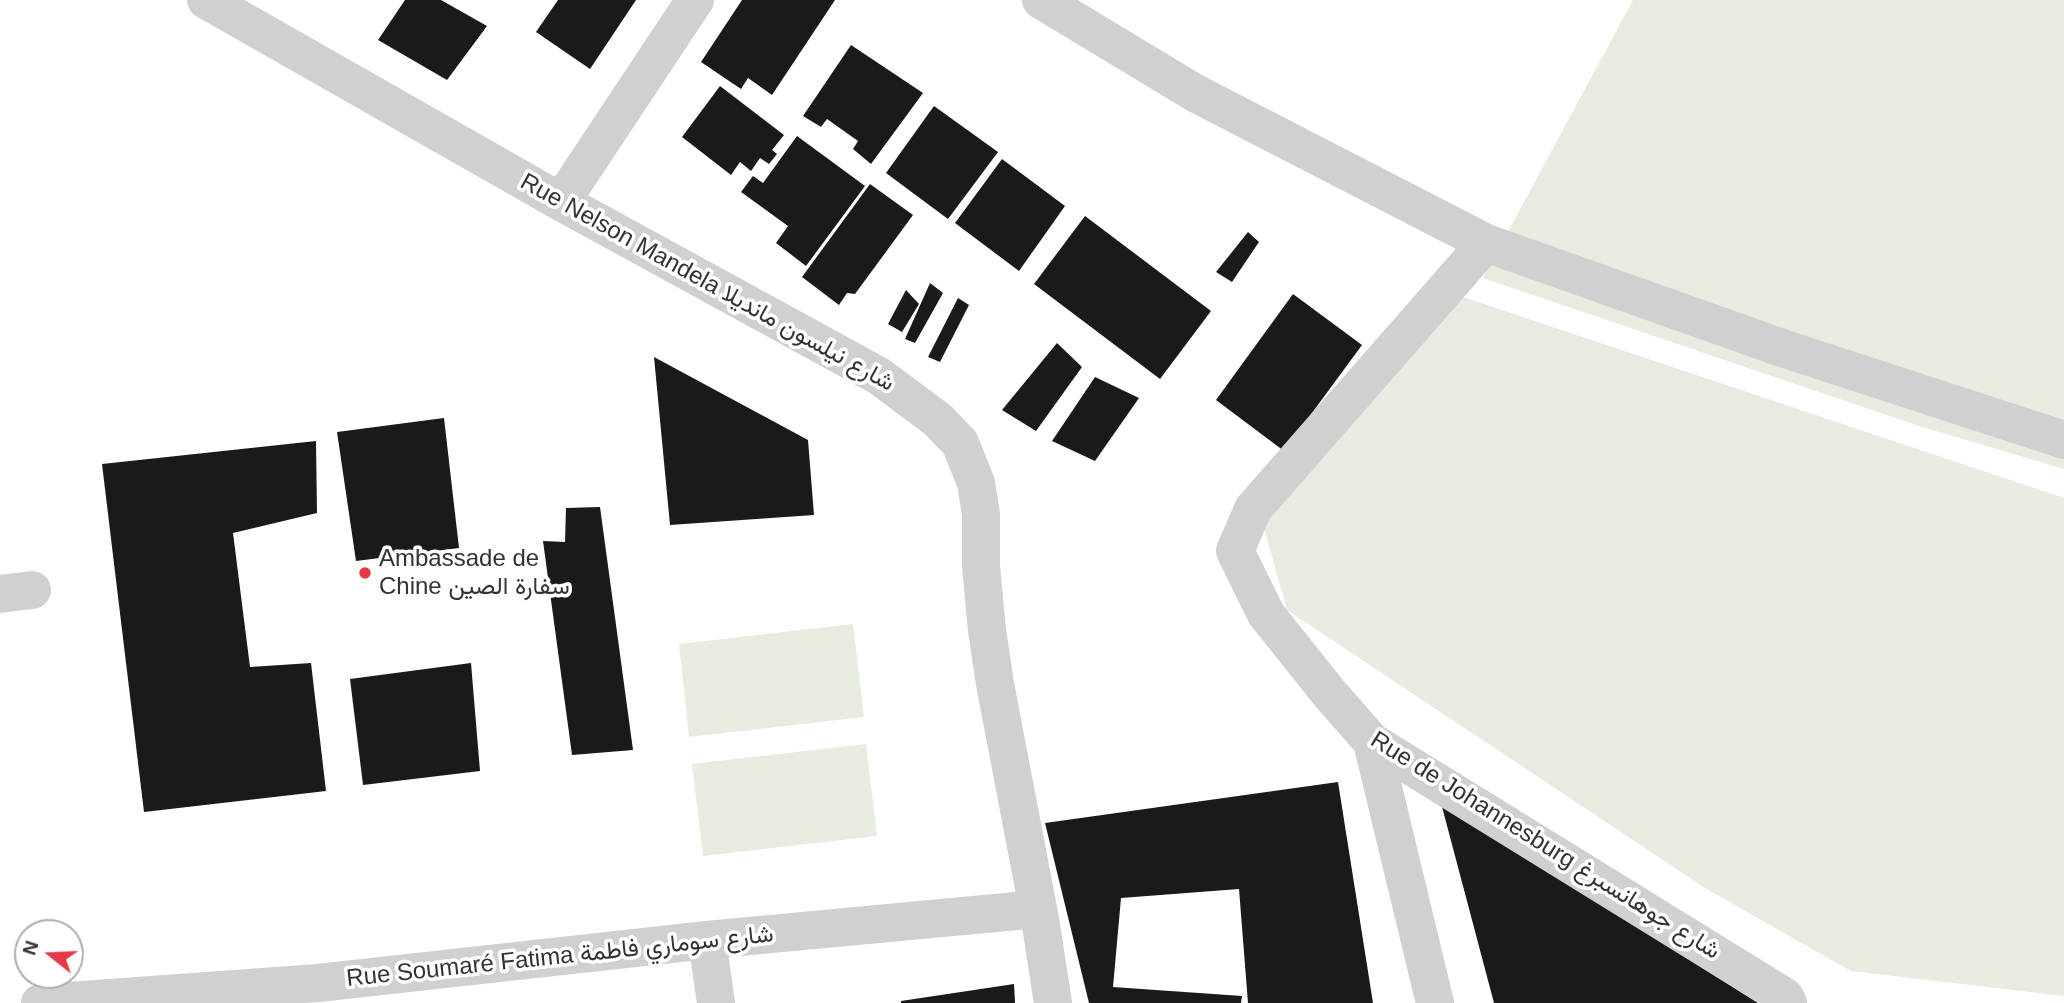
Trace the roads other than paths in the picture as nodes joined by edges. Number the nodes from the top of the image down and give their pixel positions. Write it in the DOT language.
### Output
graph roads {
  1 [pos="206,0"];
  2 [pos="695,0"];
  3 [pos="1060,5"];
  4 [pos="561,202"];
  5 [pos="1486,243"];
  6 [pos="2064,440"];
  7 [pos="1372,742"];
  8 [pos="1038,909"];
  9 [pos="706,940"];
  10 [pos="319,993"];
  11 [pos="40,1003"];
  12 [pos="716,1003"];
  13 [pos="1053,1003"];
  14 [pos="1435,1003"];
  15 [pos="1788,1003"];
  1 -- 4 [label="street, Rue Nelson Mandela شارع نيلسون مانديلا"];
  2 -- 4 [label="street"];
  3 -- 5 [label="street"];
  4 -- 8 [label="street, Rue Nelson Mandela شارع نيلسون مانديلا"];
  5 -- 6 [label="street"];
  5 -- 7 [label="street, Rue de Johannesburg شارع جوهانسبرغ"];
  7 -- 14 [label="street"];
  7 -- 15 [label="street, Rue de Johannesburg شارع جوهانسبرغ"];
  8 -- 9 [label="street, Rue Soumaré Fatima شارع سوماري فاطمة"];
  8 -- 13 [label="street, Rue Nelson Mandela شارع نيلسون مانديلا"];
  9 -- 10 [label="street, Rue Soumaré Fatima شارع سوماري فاطمة"];
  9 -- 12 [label="street"];
  10 -- 11 [label="street, Rue Soumaré Fatima شارع سوماري فاطمة"];
}
